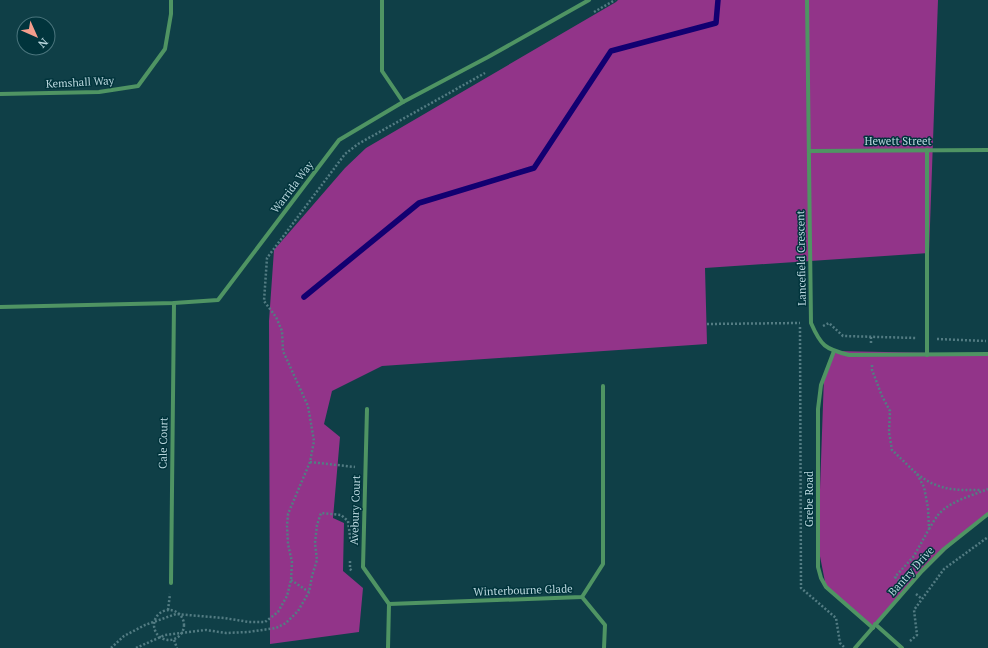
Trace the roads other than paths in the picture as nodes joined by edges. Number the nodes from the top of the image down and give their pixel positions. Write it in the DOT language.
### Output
graph roads {
  1 [pos="170,0"];
  2 [pos="382,0"];
  3 [pos="589,0"];
  4 [pos="807,0"];
  5 [pos="0,94"];
  6 [pos="403,102"];
  7 [pos="927,150"];
  8 [pos="988,150"];
  9 [pos="809,151"];
  10 [pos="174,303"];
  11 [pos="0,307"];
  12 [pos="834,351"];
  13 [pos="988,354"];
  14 [pos="927,355"];
  15 [pos="603,386"];
  16 [pos="368,409"];
  17 [pos="988,514"];
  18 [pos="171,583"];
  19 [pos="582,597"];
  20 [pos="389,604"];
  21 [pos="874,626"];
  22 [pos="388,648"];
  23 [pos="604,648"];
  24 [pos="855,648"];
  25 [pos="902,648"];
  1 -- 5 [label="street, Kemshall Way"];
  2 -- 6 [label="street"];
  3 -- 6 [label="street, Warrida Way"];
  4 -- 9 [label="street, Lancefield Crescent"];
  6 -- 10 [label="street, Warrida Way"];
  7 -- 8 [label="street, Hewett Street"];
  7 -- 9 [label="street, Hewett Street"];
  7 -- 14 [label="street"];
  9 -- 12 [label="street, Lancefield Crescent"];
  10 -- 11 [label="street, Warrida Way"];
  10 -- 18 [label="street, Cale Court"];
  12 -- 14 [label="street"];
  12 -- 21 [label="street, Grebe Road"];
  13 -- 14 [label="street"];
  15 -- 19 [label="street, Winterbourne Glade"];
  16 -- 20 [label="street, Avebury Court"];
  17 -- 21 [label="street, Bantry Drive"];
  19 -- 20 [label="street, Winterbourne Glade"];
  19 -- 23 [label="street"];
  20 -- 22 [label="street"];
  21 -- 24 [label="street, Bantry Drive"];
  21 -- 25 [label="street, Grebe Road"];
}
